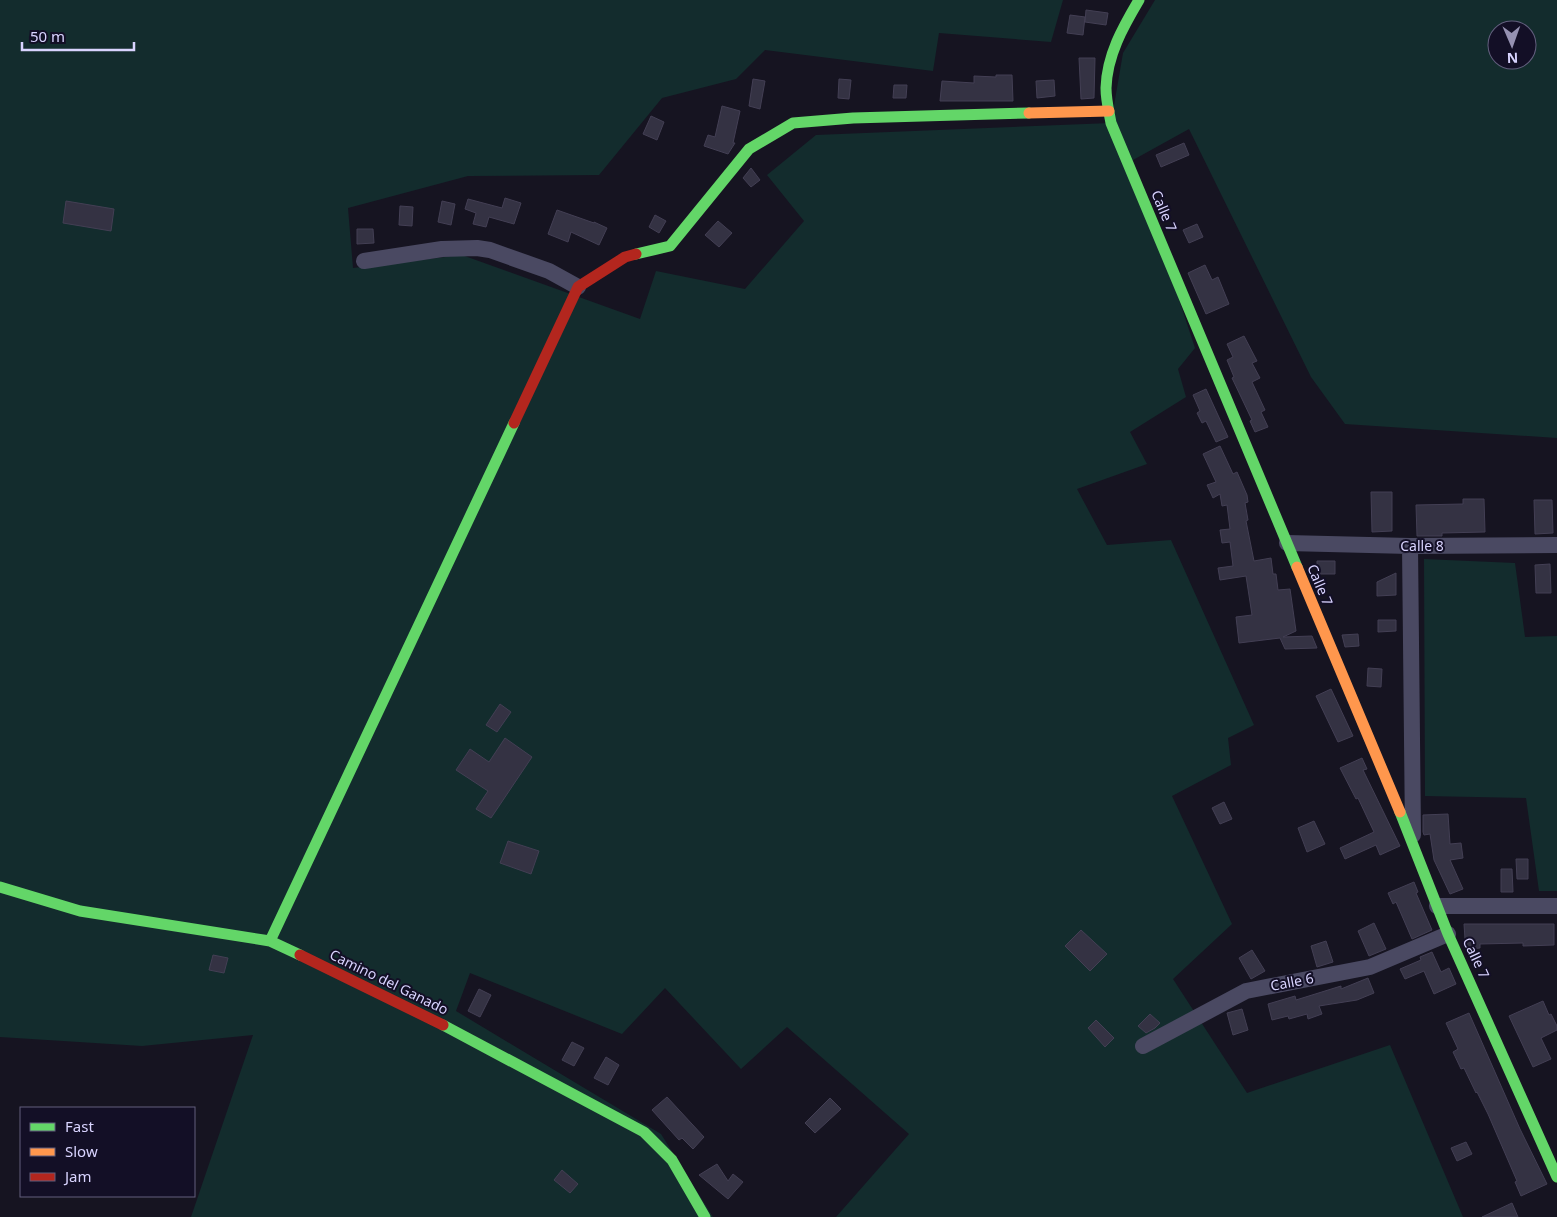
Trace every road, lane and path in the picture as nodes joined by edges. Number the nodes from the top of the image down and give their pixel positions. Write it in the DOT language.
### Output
graph roads {
  1 [pos="1139,0"];
  2 [pos="1109,111"];
  3 [pos="364,261"];
  4 [pos="578,287"];
  5 [pos="1287,543"];
  6 [pos="1410,546"];
  7 [pos="1557,546"];
  8 [pos="1414,845"];
  9 [pos="0,886"];
  10 [pos="1437,906"];
  11 [pos="1557,906"];
  12 [pos="1448,934"];
  13 [pos="270,941"];
  14 [pos="1144,1046"];
  15 [pos="1557,1176"];
  16 [pos="705,1217"];
  1 -- 2 [label="street, Calle 7"];
  2 -- 4 [label="street"];
  2 -- 5 [label="street, Calle 7"];
  3 -- 4 [label="street"];
  4 -- 13 [label="street"];
  5 -- 6 [label="street, Calle 8"];
  5 -- 8 [label="street, Calle 7"];
  6 -- 7 [label="street, Calle 8"];
  6 -- 8 [label="street"];
  8 -- 10 [label="street, Calle 7"];
  9 -- 13 [label="street, Camino del Ganado"];
  10 -- 11 [label="street"];
  10 -- 12 [label="street, Calle 7"];
  12 -- 14 [label="street, Calle 6"];
  12 -- 15 [label="street, Calle 7"];
  13 -- 16 [label="street, Camino del Ganado"];
}
